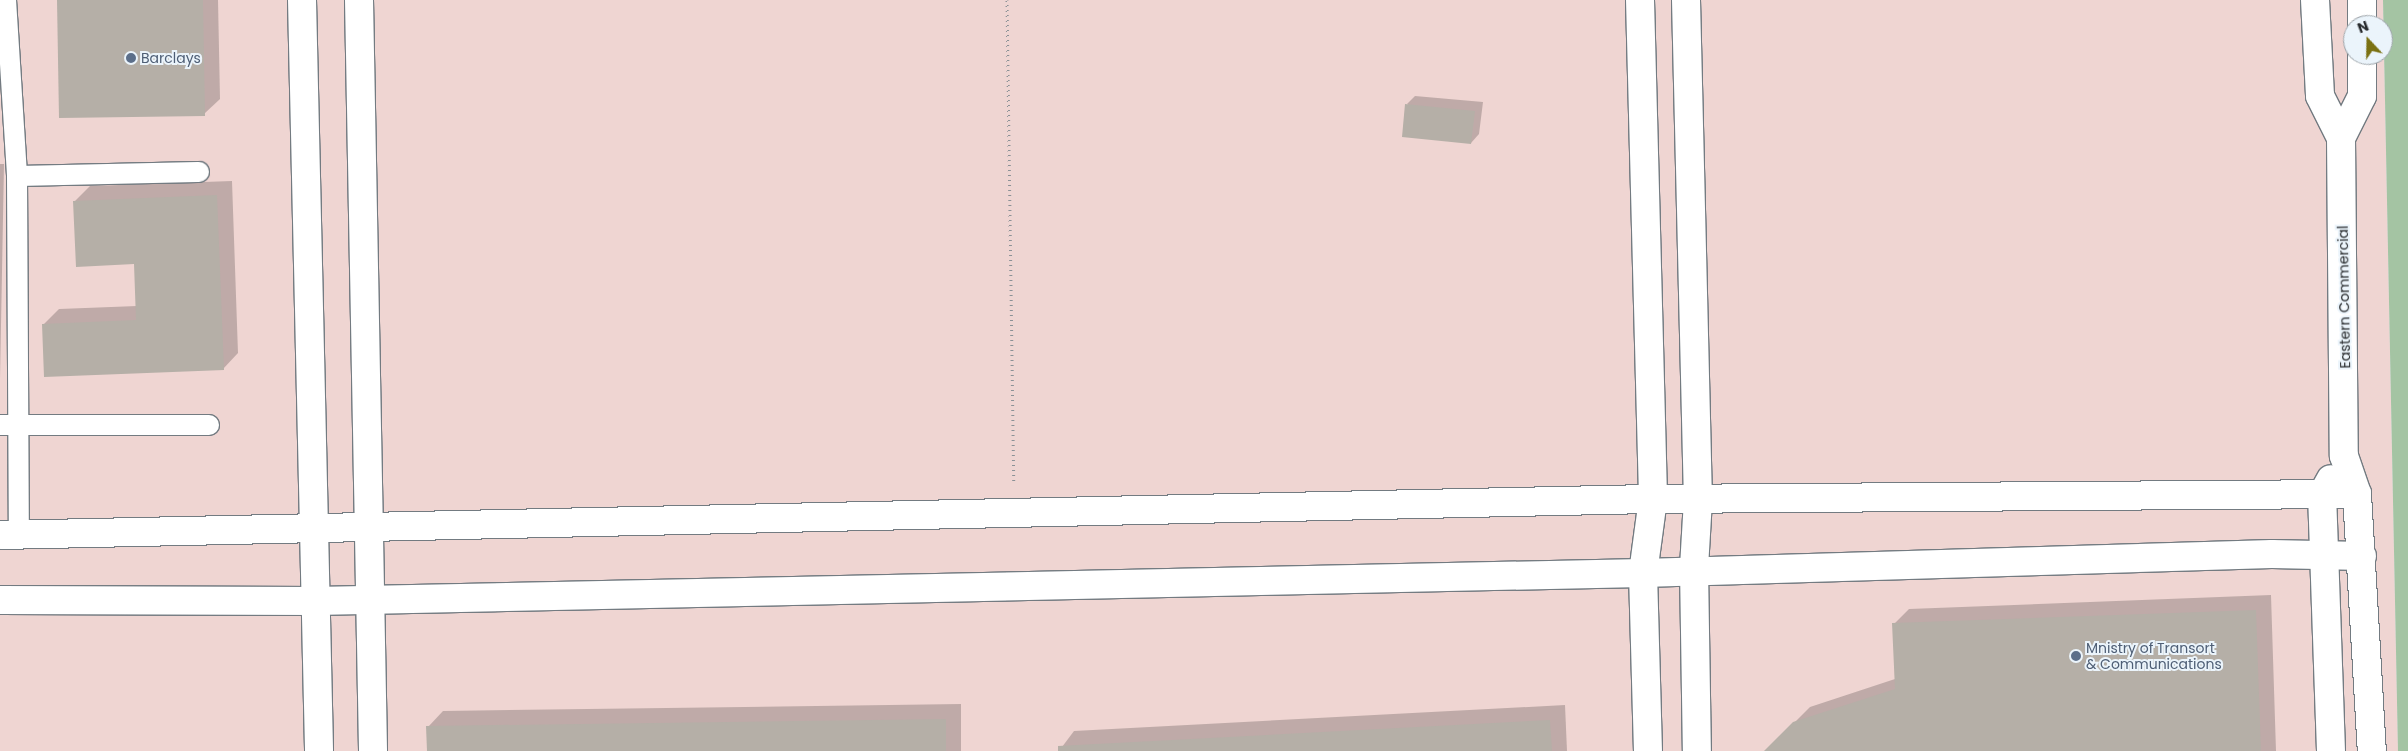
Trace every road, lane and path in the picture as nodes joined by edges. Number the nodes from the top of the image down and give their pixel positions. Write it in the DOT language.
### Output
graph roads {
  1 [pos="6,0"];
  2 [pos="302,0"];
  3 [pos="359,0"];
  4 [pos="1007,0"];
  5 [pos="1640,0"];
  6 [pos="1686,0"];
  7 [pos="2315,0"];
  8 [pos="2362,0"];
  9 [pos="2362,15"];
  10 [pos="2362,65"];
  11 [pos="6,114"];
  12 [pos="2341,138"];
  13 [pos="199,172"];
  14 [pos="17,176"];
  15 [pos="8,425"];
  16 [pos="209,425"];
  17 [pos="2344,456"];
  18 [pos="2357,494"];
  19 [pos="2322,495"];
  20 [pos="1652,499"];
  21 [pos="1698,500"];
  22 [pos="1014,513"];
  23 [pos="314,527"];
  24 [pos="370,527"];
  25 [pos="9,535"];
  26 [pos="2324,555"];
  27 [pos="2362,556"];
  28 [pos="1694,568"];
  29 [pos="1643,573"];
  30 [pos="370,599"];
  31 [pos="0,600"];
  32 [pos="315,601"];
  33 [pos="319,751"];
  34 [pos="373,751"];
  35 [pos="1648,751"];
  36 [pos="1697,751"];
  37 [pos="2331,751"];
  38 [pos="2372,751"];
  1 -- 11 [label="lane"];
  2 -- 23 [label="street"];
  3 -- 24 [label="street"];
  4 -- 22 [label="path"];
  5 -- 20 [label="street"];
  6 -- 21 [label="street"];
  7 -- 12 [label="street, Eastern Commercial"];
  8 -- 9 [label="street"];
  10 -- 12 [label="street, Eastern Commercial"];
  11 -- 14 [label="lane"];
  12 -- 17 [label="street, Eastern Commercial"];
  13 -- 14 [label="lane"];
  14 -- 15 [label="lane"];
  15 -- 16 [label="lane"];
  15 -- 25 [label="lane"];
  17 -- 18 [label="street, Eastern Commercial"];
  17 -- 19 [label="street, Eastern Commercial"];
  18 -- 19 [label="street"];
  18 -- 27 [label="street, Eastern Commercial"];
  19 -- 21 [label="street"];
  19 -- 26 [label="street"];
  20 -- 21 [label="street"];
  20 -- 22 [label="street"];
  20 -- 29 [label="street"];
  21 -- 28 [label="street"];
  22 -- 24 [label="street"];
  23 -- 24 [label="street"];
  23 -- 25 [label="street"];
  23 -- 32 [label="street"];
  24 -- 30 [label="street"];
  26 -- 27 [label="street"];
  26 -- 28 [label="street"];
  26 -- 37 [label="street"];
  27 -- 38 [label="street, Eastern Commercial"];
  28 -- 29 [label="street"];
  28 -- 36 [label="street"];
  29 -- 30 [label="street"];
  29 -- 35 [label="street"];
  30 -- 32 [label="street"];
  30 -- 34 [label="street"];
  31 -- 32 [label="street"];
  32 -- 33 [label="street"];
}
